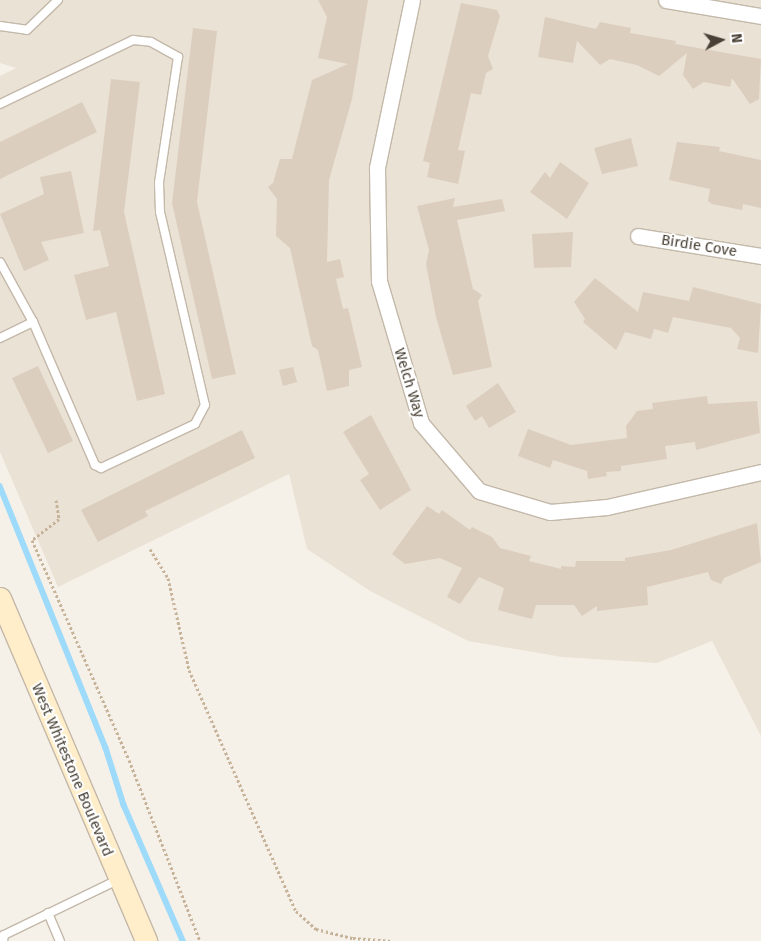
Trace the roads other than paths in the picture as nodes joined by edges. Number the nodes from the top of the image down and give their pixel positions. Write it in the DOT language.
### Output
graph roads {
  1 [pos="58,0"];
  2 [pos="412,0"];
  3 [pos="666,0"];
  4 [pos="761,16"];
  5 [pos="0,26"];
  6 [pos="0,104"];
  7 [pos="638,236"];
  8 [pos="761,256"];
  9 [pos="0,262"];
  10 [pos="33,322"];
  11 [pos="0,338"];
  12 [pos="761,472"];
  13 [pos="0,598"];
  14 [pos="118,880"];
  15 [pos="48,913"];
  16 [pos="4,939"];
  17 [pos="60,941"];
  18 [pos="146,941"];
  1 -- 5 [label="lane"];
  2 -- 12 [label="street, Welch Way"];
  3 -- 4 [label="street"];
  6 -- 10 [label="lane"];
  7 -- 8 [label="street, Birdie Cove"];
  9 -- 10 [label="lane"];
  10 -- 11 [label="lane"];
  13 -- 14 [label="main road, West Whitestone Boulevard"];
  14 -- 15 [label="lane"];
  14 -- 18 [label="main road, West Whitestone Boulevard"];
  15 -- 16 [label="lane"];
  15 -- 17 [label="lane"];
}
